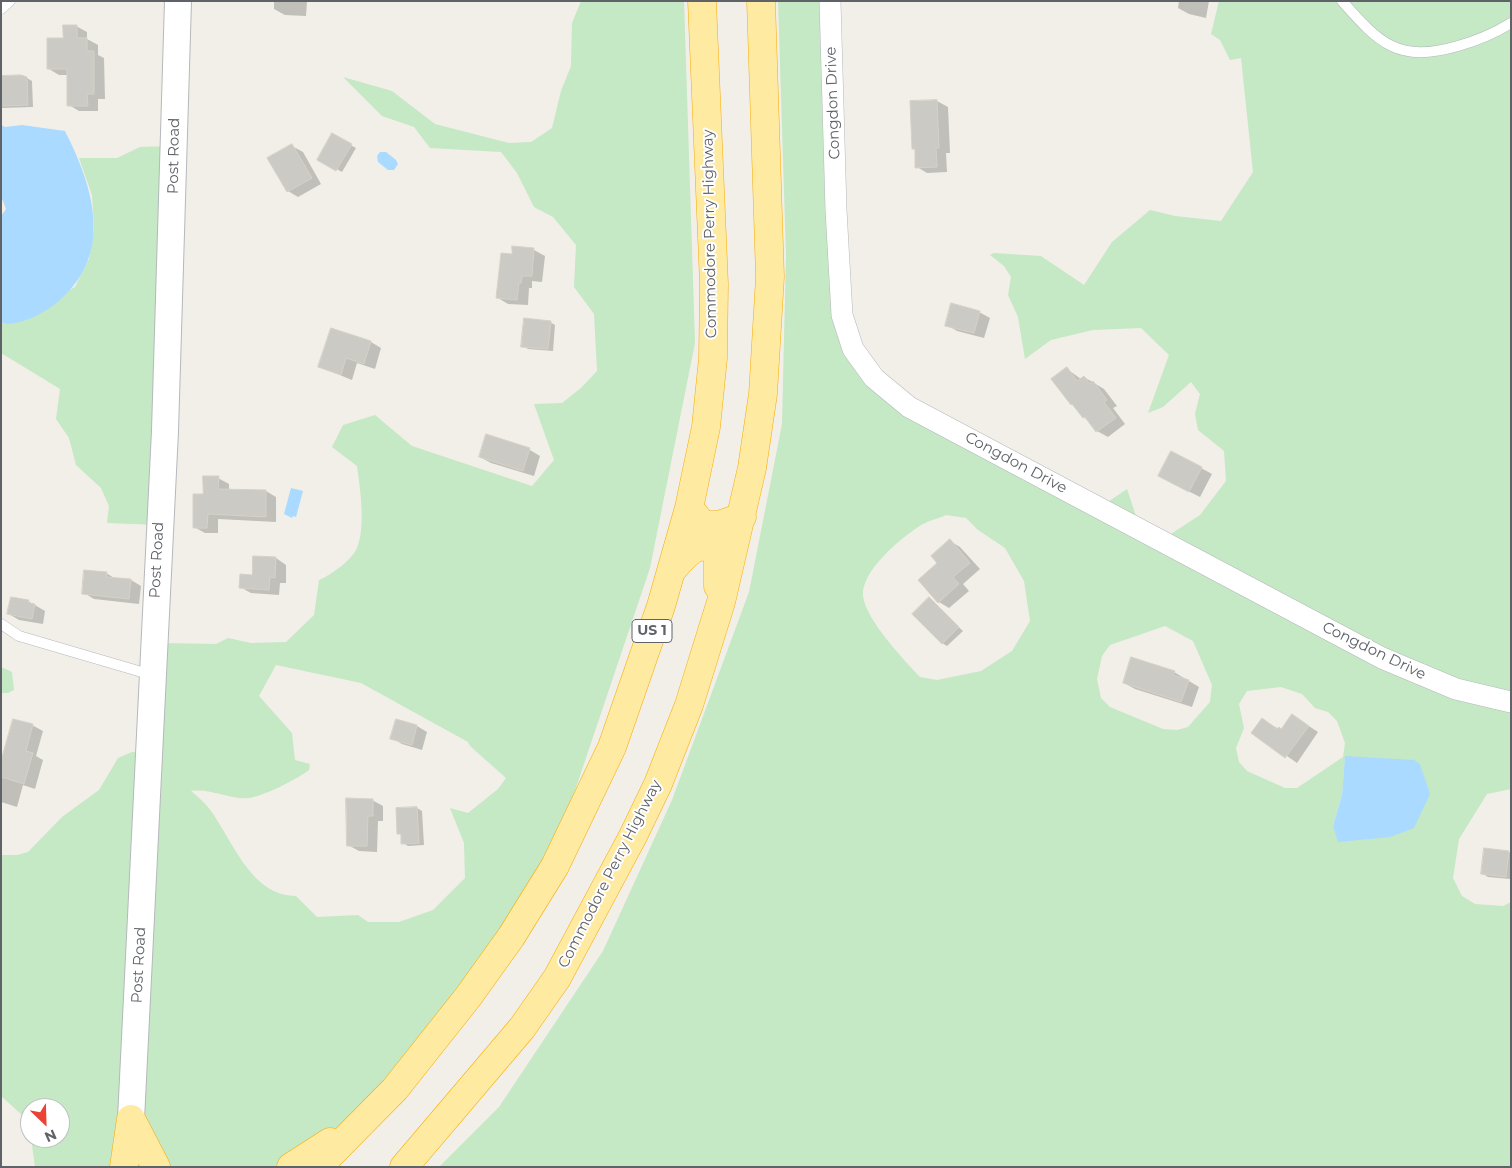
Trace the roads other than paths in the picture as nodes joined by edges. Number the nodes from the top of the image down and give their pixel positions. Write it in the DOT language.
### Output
graph roads {
  1 [pos="10,1"];
  2 [pos="178,1"];
  3 [pos="702,1"];
  4 [pos="761,1"];
  5 [pos="830,1"];
  6 [pos="1342,1"];
  7 [pos="1,10"];
  8 [pos="1511,23"];
  9 [pos="690,508"];
  10 [pos="742,517"];
  11 [pos="672,570"];
  12 [pos="721,602"];
  13 [pos="1,624"];
  14 [pos="152,675"];
  15 [pos="1511,702"];
  16 [pos="395,1089"];
  17 [pos="131,1119"];
  18 [pos="124,1167"];
  19 [pos="156,1167"];
  20 [pos="290,1167"];
  21 [pos="318,1167"];
  22 [pos="404,1167"];
  1 -- 7 [label="lane"];
  2 -- 14 [label="street, Post Road"];
  3 -- 9 [label="highway, Commodore Perry Highway / US 1"];
  4 -- 10 [label="highway, Commodore Perry Highway"];
  5 -- 15 [label="street, Congdon Drive"];
  6 -- 8 [label="lane"];
  9 -- 10 [label="highway"];
  9 -- 11 [label="highway, Commodore Perry Highway / US 1"];
  10 -- 12 [label="highway, Commodore Perry Highway"];
  11 -- 12 [label="highway"];
  11 -- 16 [label="highway, Commodore Perry Highway / US 1"];
  12 -- 22 [label="highway, Commodore Perry Highway"];
  13 -- 14 [label="lane"];
  14 -- 17 [label="street, Post Road"];
  16 -- 20 [label="highway"];
  16 -- 21 [label="highway, Commodore Perry Highway / US 1"];
  17 -- 18 [label="highway"];
  17 -- 19 [label="highway"];
}
